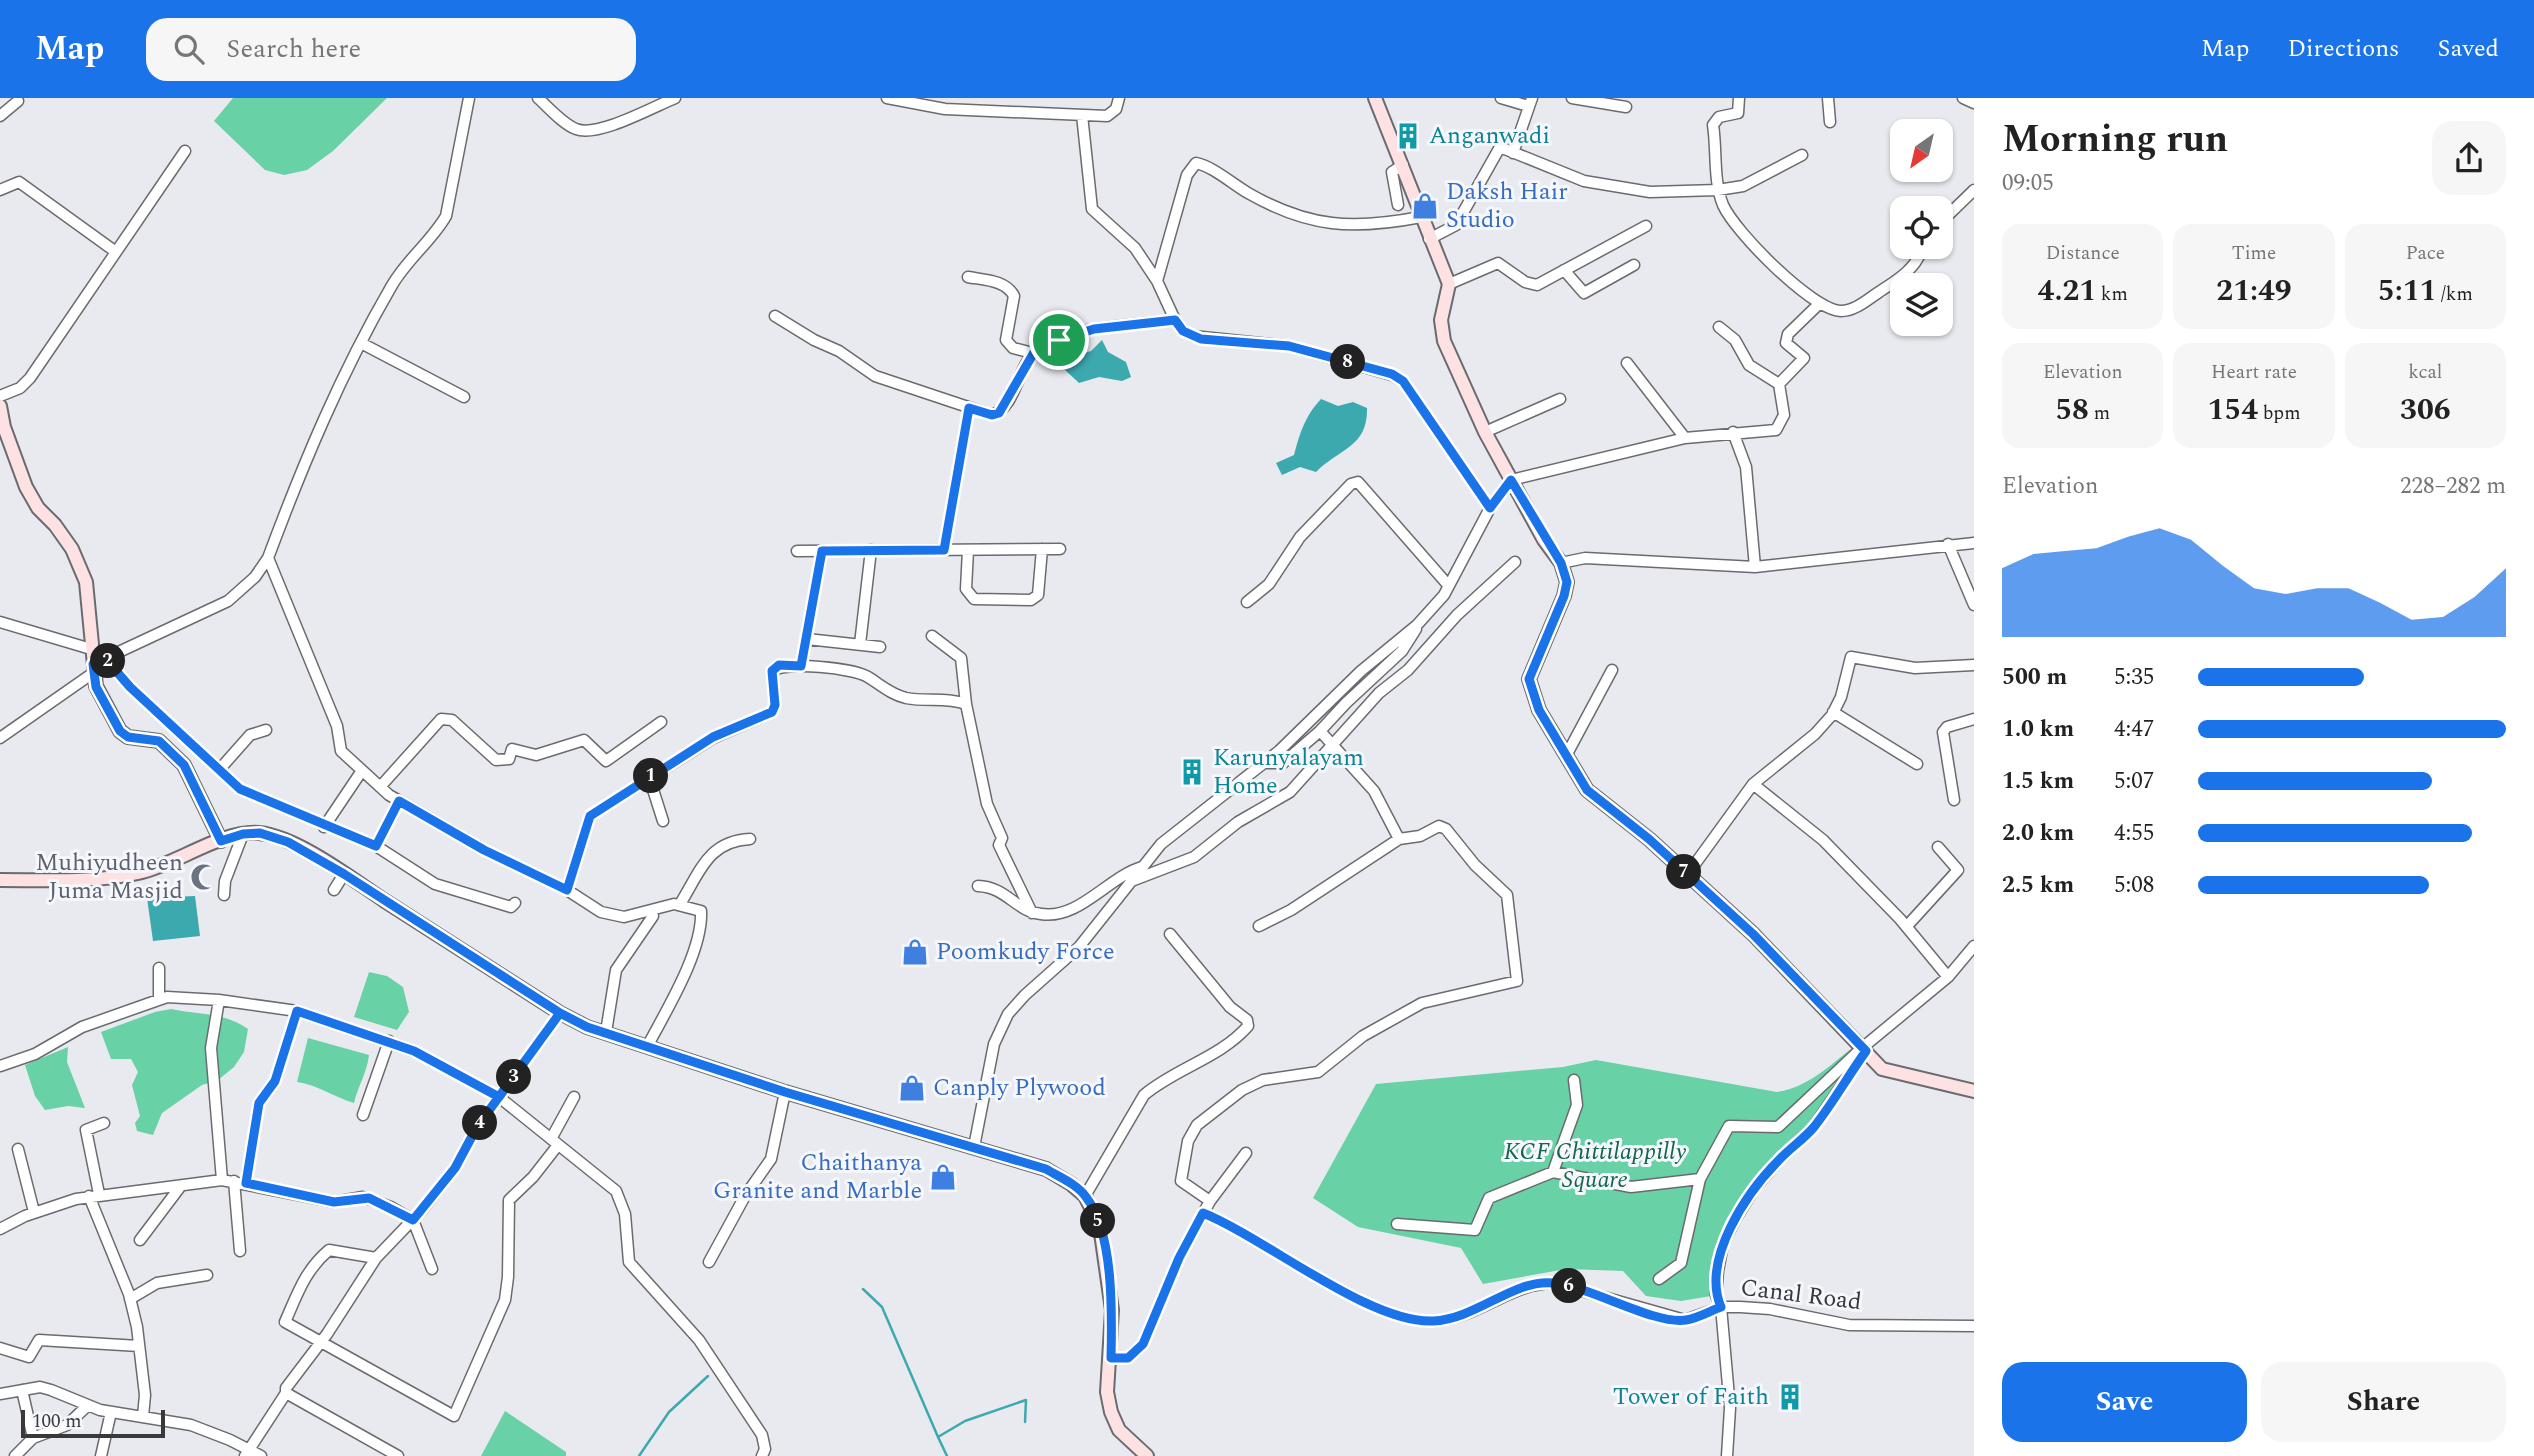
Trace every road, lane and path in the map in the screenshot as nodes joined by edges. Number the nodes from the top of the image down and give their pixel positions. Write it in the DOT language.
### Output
graph roads {
  1 [pos="469,98"];
  2 [pos="538,98"];
  3 [pos="675,98"];
  4 [pos="887,98"];
  5 [pos="1119,98"];
  6 [pos="1375,98"];
  7 [pos="1501,98"];
  8 [pos="1572,98"];
  9 [pos="1578,98"];
  10 [pos="1739,98"];
  11 [pos="1828,98"];
  12 [pos="1964,98"];
  13 [pos="18,101"];
  14 [pos="915,102"];
  15 [pos="1530,102"];
  16 [pos="1974,103"];
  17 [pos="1626,107"];
  18 [pos="1082,115"];
  19 [pos="0,116"];
  20 [pos="1830,122"];
  21 [pos="185,151"];
  22 [pos="1513,153"];
  23 [pos="1802,155"];
  24 [pos="1403,165"];
  25 [pos="0,190"];
  26 [pos="1718,190"];
  27 [pos="1974,190"];
  28 [pos="1398,205"];
  29 [pos="1953,210"];
  30 [pos="1421,217"];
  31 [pos="1646,226"];
  32 [pos="1429,239"];
  33 [pos="116,252"];
  34 [pos="1916,259"];
  35 [pos="1634,265"];
  36 [pos="1564,270"];
  37 [pos="968,278"];
  38 [pos="1157,281"];
  39 [pos="1449,284"];
  40 [pos="1820,303"];
  41 [pos="775,316"];
  42 [pos="1175,320"];
  43 [pos="1719,327"];
  44 [pos="361,343"];
  45 [pos="1033,354"];
  46 [pos="1627,363"];
  47 [pos="1779,384"];
  48 [pos="0,396"];
  49 [pos="464,397"];
  50 [pos="1560,399"];
  51 [pos="0,406"];
  52 [pos="969,408"];
  53 [pos="1485,432"];
  54 [pos="1733,432"];
  55 [pos="1685,438"];
  56 [pos="1511,480"];
  57 [pos="1490,508"];
  58 [pos="1974,543"];
  59 [pos="1948,544"];
  60 [pos="1042,549"];
  61 [pos="1060,549"];
  62 [pos="871,550"];
  63 [pos="944,550"];
  64 [pos="968,550"];
  65 [pos="797,551"];
  66 [pos="822,551"];
  67 [pos="268,558"];
  68 [pos="1515,562"];
  69 [pos="1561,563"];
  70 [pos="1755,567"];
  71 [pos="1448,585"];
  72 [pos="1247,602"];
  73 [pos="1974,605"];
  74 [pos="0,622"];
  75 [pos="1418,625"];
  76 [pos="932,636"];
  77 [pos="807,639"];
  78 [pos="860,644"];
  79 [pos="880,647"];
  80 [pos="91,649"];
  81 [pos="97,665"];
  82 [pos="1974,665"];
  83 [pos="801,666"];
  84 [pos="1612,670"];
  85 [pos="966,704"];
  86 [pos="1833,712"];
  87 [pos="1974,719"];
  88 [pos="661,722"];
  89 [pos="266,730"];
  90 [pos="1320,731"];
  91 [pos="0,738"];
  92 [pos="1332,746"];
  93 [pos="1567,754"];
  94 [pos="1264,764"];
  95 [pos="1917,764"];
  96 [pos="219,770"];
  97 [pos="361,772"];
  98 [pos="649,777"];
  99 [pos="1753,784"];
  100 [pos="380,787"];
  101 [pos="1954,800"];
  102 [pos="399,801"];
  103 [pos="663,821"];
  104 [pos="324,827"];
  105 [pos="243,834"];
  106 [pos="750,839"];
  107 [pos="1399,839"];
  108 [pos="221,841"];
  109 [pos="376,846"];
  110 [pos="1938,846"];
  111 [pos="1142,867"];
  112 [pos="344,874"];
  113 [pos="1687,874"];
  114 [pos="0,880"];
  115 [pos="1134,880"];
  116 [pos="978,886"];
  117 [pos="334,890"];
  118 [pos="567,890"];
  119 [pos="224,895"];
  120 [pos="515,903"];
  121 [pos="680,904"];
  122 [pos="1032,913"];
  123 [pos="653,916"];
  124 [pos="1259,926"];
  125 [pos="1906,926"];
  126 [pos="1170,933"];
  127 [pos="1974,946"];
  128 [pos="159,968"];
  129 [pos="1948,977"];
  130 [pos="159,1000"];
  131 [pos="219,1000"];
  132 [pos="297,1011"];
  133 [pos="560,1013"];
  134 [pos="606,1032"];
  135 [pos="389,1041"];
  136 [pos="649,1045"];
  137 [pos="1864,1050"];
  138 [pos="0,1066"];
  139 [pos="1574,1080"];
  140 [pos="1974,1091"];
  141 [pos="785,1092"];
  142 [pos="499,1097"];
  143 [pos="574,1097"];
  144 [pos="363,1115"];
  145 [pos="104,1123"];
  146 [pos="555,1142"];
  147 [pos="974,1147"];
  148 [pos="18,1150"];
  149 [pos="1246,1153"];
  150 [pos="1553,1172"];
  151 [pos="1700,1179"];
  152 [pos="222,1180"];
  153 [pos="234,1181"];
  154 [pos="246,1183"];
  155 [pos="180,1187"];
  156 [pos="94,1195"];
  157 [pos="1086,1196"];
  158 [pos="1210,1201"];
  159 [pos="34,1212"];
  160 [pos="1203,1213"];
  161 [pos="413,1220"];
  162 [pos="1397,1224"];
  163 [pos="0,1229"];
  164 [pos="140,1240"];
  165 [pos="240,1251"];
  166 [pos="376,1258"];
  167 [pos="709,1262"];
  168 [pos="432,1269"];
  169 [pos="207,1275"];
  170 [pos="1660,1279"];
  171 [pos="130,1299"];
  172 [pos="1721,1307"];
  173 [pos="1974,1326"];
  174 [pos="321,1343"];
  175 [pos="139,1346"];
  176 [pos="0,1348"];
  177 [pos="1111,1358"];
  178 [pos="22,1390"];
  179 [pos="286,1393"];
  180 [pos="0,1394"];
  181 [pos="87,1406"];
  182 [pos="111,1412"];
  183 [pos="143,1416"];
  184 [pos="33,1438"];
  185 [pos="246,1453"];
  186 [pos="15,1456"];
  187 [pos="101,1456"];
  188 [pos="261,1456"];
  189 [pos="398,1456"];
  190 [pos="762,1456"];
  191 [pos="1147,1456"];
  192 [pos="1727,1456"];
  1 -- 44 [label="street"];
  2 -- 3 [label="street"];
  4 -- 14 [label="street"];
  5 -- 18 [label="street"];
  6 -- 24 [label="street"];
  7 -- 15 [label="street"];
  8 -- 9 [label="street"];
  9 -- 17 [label="street"];
  10 -- 26 [label="street"];
  11 -- 20 [label="street"];
  12 -- 16 [label="street"];
  13 -- 19 [label="street"];
  14 -- 18 [label="street"];
  15 -- 22 [label="street"];
  18 -- 38 [label="street"];
  21 -- 33 [label="street"];
  22 -- 26 [label="street"];
  22 -- 32 [label="street"];
  23 -- 26 [label="street"];
  24 -- 28 [label="street"];
  24 -- 30 [label="street"];
  25 -- 33 [label="street"];
  26 -- 40 [label="street"];
  27 -- 29 [label="street"];
  30 -- 32 [label="street"];
  30 -- 38 [label="street"];
  31 -- 36 [label="street"];
  32 -- 39 [label="street"];
  33 -- 48 [label="street"];
  34 -- 40 [label="street"];
  35 -- 36 [label="street"];
  36 -- 39 [label="street"];
  37 -- 45 [label="street"];
  38 -- 42 [label="street"];
  39 -- 53 [label="street"];
  40 -- 47 [label="street"];
  41 -- 52 [label="street"];
  42 -- 45 [label="street"];
  42 -- 57 [label="street"];
  43 -- 47 [label="street"];
  44 -- 49 [label="street"];
  44 -- 67 [label="street"];
  45 -- 52 [label="street"];
  46 -- 55 [label="street"];
  47 -- 54 [label="street"];
  50 -- 53 [label="street"];
  51 -- 80 [label="street"];
  52 -- 63 [label="street"];
  53 -- 56 [label="street"];
  54 -- 55 [label="street"];
  54 -- 70 [label="street"];
  55 -- 56 [label="street"];
  56 -- 57 [label="street"];
  56 -- 69 [label="street"];
  57 -- 71 [label="street"];
  58 -- 59 [label="street"];
  59 -- 70 [label="street"];
  59 -- 73 [label="street"];
  60 -- 61 [label="street"];
  60 -- 64 [label="street"];
  60 -- 64 [label="street"];
  62 -- 63 [label="street"];
  62 -- 66 [label="street"];
  62 -- 78 [label="street"];
  63 -- 64 [label="street"];
  65 -- 66 [label="street"];
  66 -- 77 [label="street"];
  67 -- 81 [label="street"];
  67 -- 97 [label="street"];
  68 -- 92 [label="street"];
  69 -- 70 [label="street"];
  69 -- 93 [label="street"];
  71 -- 72 [label="street"];
  71 -- 75 [label="street"];
  74 -- 80 [label="street"];
  75 -- 90 [label="street"];
  75 -- 94 [label="street"];
  76 -- 85 [label="street"];
  77 -- 78 [label="street"];
  77 -- 83 [label="street"];
  78 -- 79 [label="street"];
  80 -- 81 [label="street"];
  81 -- 91 [label="street"];
  81 -- 96 [label="street"];
  81 -- 108 [label="street"];
  82 -- 86 [label="street"];
  83 -- 85 [label="street"];
  83 -- 98 [label="street"];
  84 -- 93 [label="street"];
  85 -- 122 [label="street"];
  86 -- 95 [label="street"];
  86 -- 99 [label="street"];
  87 -- 101 [label="street"];
  88 -- 100 [label="street"];
  89 -- 96 [label="street"];
  90 -- 92 [label="street"];
  90 -- 94 [label="street"];
  92 -- 107 [label="street"];
  92 -- 115 [label="street"];
  93 -- 113 [label="street"];
  94 -- 111 [label="street"];
  96 -- 104 [label="street"];
  97 -- 100 [label="street"];
  97 -- 104 [label="street"];
  98 -- 103 [label="street"];
  98 -- 118 [label="street"];
  99 -- 113 [label="street"];
  99 -- 125 [label="street"];
  100 -- 102 [label="street"];
  102 -- 109 [label="street"];
  102 -- 118 [label="street"];
  104 -- 109 [label="street"];
  105 -- 108 [label="street"];
  105 -- 112 [label="street"];
  105 -- 119 [label="street"];
  106 -- 121 [label="street"];
  107 -- 124 [label="street"];
  107 -- 158 [label="street"];
  108 -- 114 [label="street"];
  109 -- 120 [label="street"];
  110 -- 125 [label="street"];
  111 -- 115 [label="street"];
  111 -- 122 [label="street"];
  112 -- 117 [label="street"];
  112 -- 133 [label="street"];
  113 -- 137 [label="street"];
  115 -- 147 [label="street"];
  116 -- 122 [label="street"];
  118 -- 121 [label="street"];
  121 -- 136 [label="street"];
  123 -- 134 [label="street"];
  125 -- 129 [label="street"];
  126 -- 157 [label="street"];
  127 -- 129 [label="street"];
  128 -- 130 [label="street"];
  129 -- 137 [label="street"];
  130 -- 131 [label="street"];
  130 -- 138 [label="street"];
  131 -- 132 [label="street"];
  131 -- 152 [label="street"];
  132 -- 135 [label="street"];
  132 -- 154 [label="street"];
  133 -- 134 [label="street"];
  133 -- 142 [label="street"];
  134 -- 136 [label="street"];
  135 -- 142 [label="street"];
  135 -- 144 [label="street"];
  136 -- 141 [label="street"];
  137 -- 140 [label="street"];
  137 -- 151 [label="street"];
  137 -- 172 [label="street"];
  139 -- 150 [label="street"];
  141 -- 147 [label="street"];
  141 -- 167 [label="street"];
  142 -- 146 [label="street"];
  142 -- 161 [label="street"];
  143 -- 146 [label="street"];
  145 -- 156 [label="street"];
  146 -- 174 [label="street"];
  146 -- 190 [label="street"];
  147 -- 157 [label="street"];
  148 -- 159 [label="street"];
  149 -- 158 [label="street"];
  150 -- 151 [label="street"];
  150 -- 162 [label="street"];
  151 -- 170 [label="street"];
  152 -- 153 [label="street"];
  152 -- 155 [label="street"];
  153 -- 154 [label="street"];
  153 -- 165 [label="street"];
  154 -- 161 [label="street"];
  155 -- 156 [label="street"];
  155 -- 164 [label="street"];
  156 -- 159 [label="street"];
  156 -- 171 [label="street"];
  157 -- 177 [label="street"];
  158 -- 160 [label="street"];
  159 -- 163 [label="street"];
  160 -- 172 [label="street, Canal Road"];
  160 -- 177 [label="street"];
  161 -- 166 [label="street"];
  161 -- 168 [label="street"];
  166 -- 174 [label="street"];
  166 -- 174 [label="street"];
  169 -- 171 [label="street"];
  171 -- 175 [label="street"];
  172 -- 173 [label="street, Canal Road"];
  172 -- 192 [label="street"];
  174 -- 179 [label="street"];
  175 -- 176 [label="street"];
  175 -- 183 [label="street"];
  177 -- 191 [label="street"];
  178 -- 180 [label="street"];
  178 -- 181 [label="street"];
  178 -- 184 [label="street"];
  179 -- 185 [label="street"];
  179 -- 189 [label="street"];
  181 -- 182 [label="street"];
  181 -- 184 [label="street"];
  182 -- 183 [label="street"];
  182 -- 187 [label="street"];
  183 -- 185 [label="street"];
  184 -- 186 [label="street"];
  185 -- 188 [label="street"];
}
